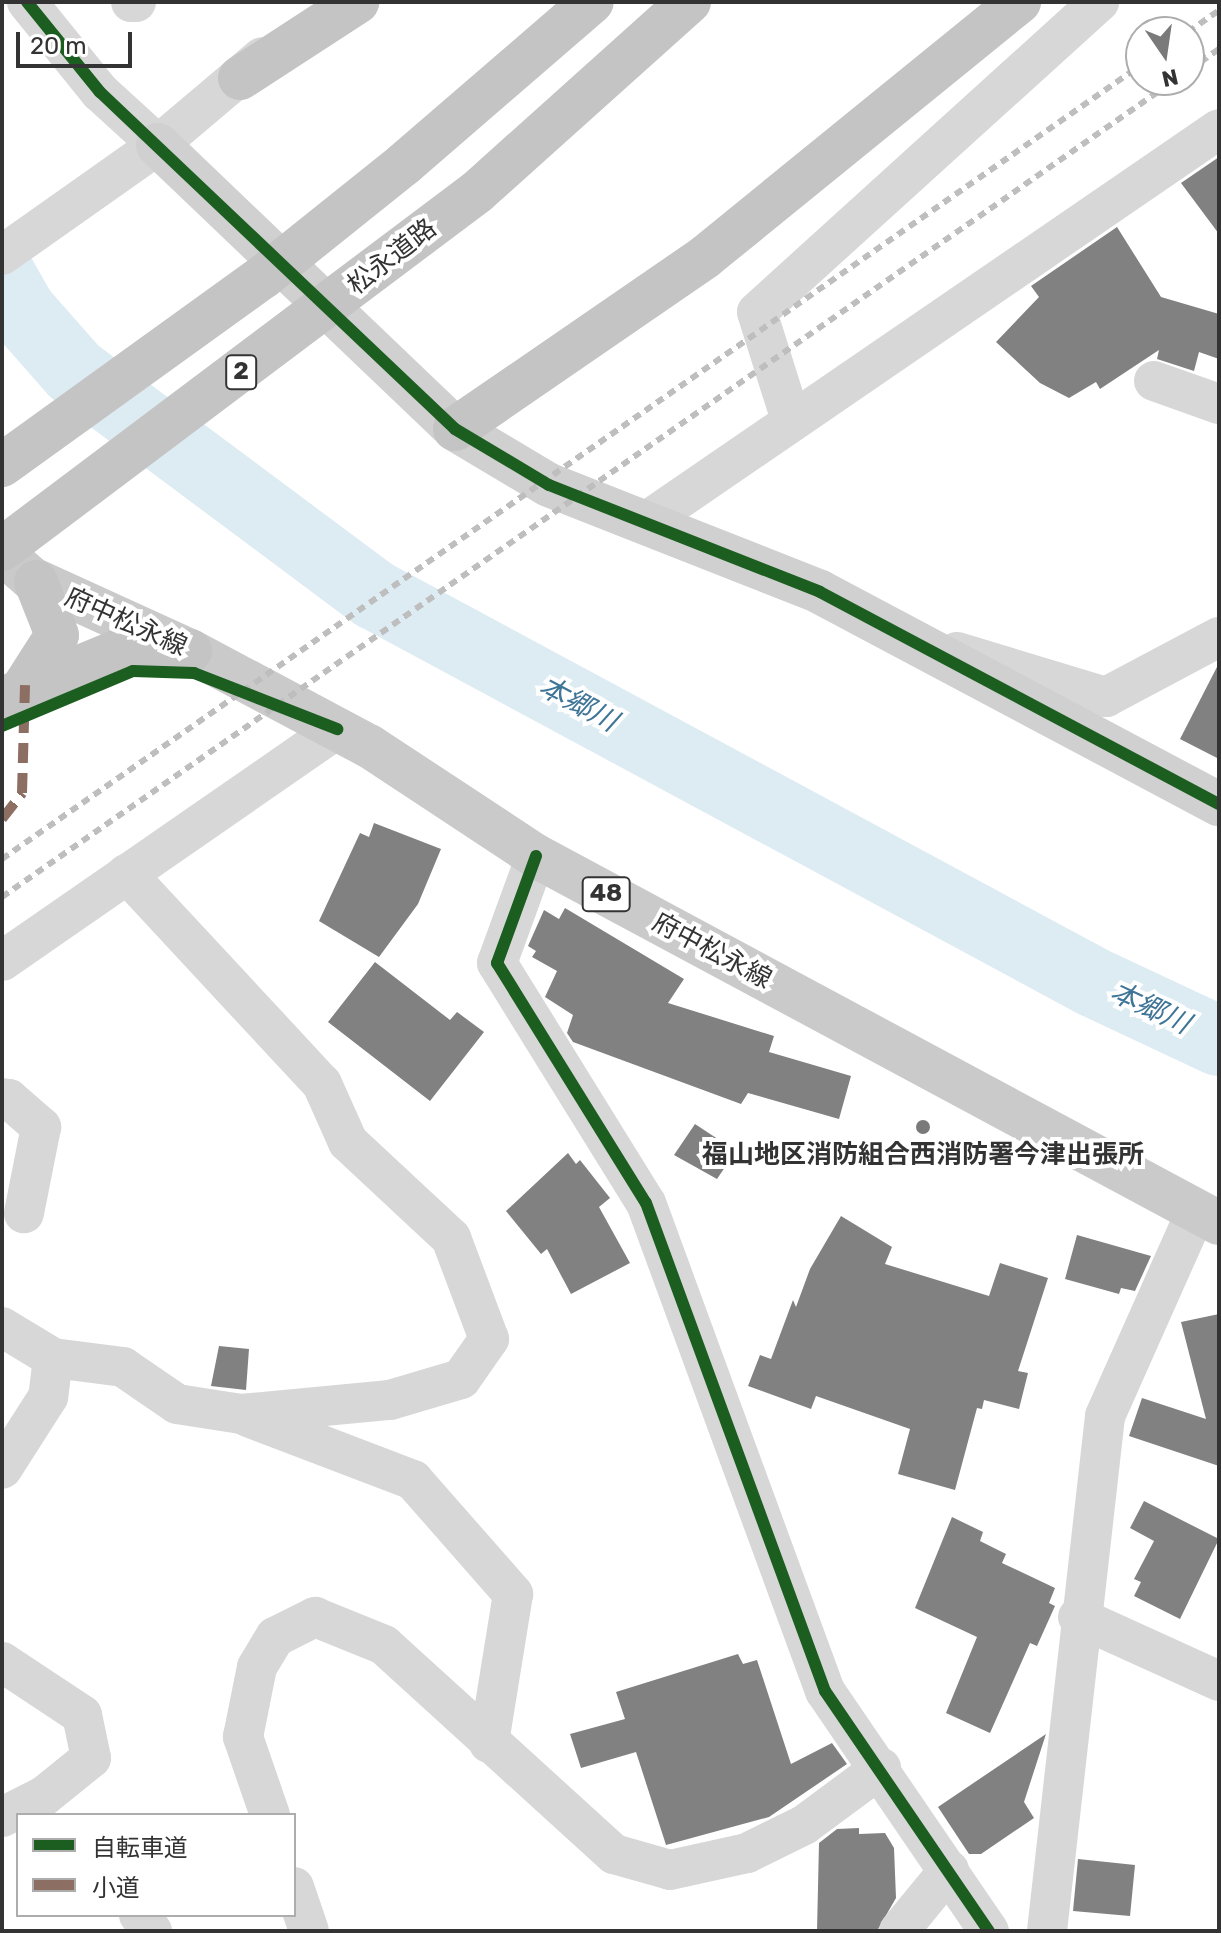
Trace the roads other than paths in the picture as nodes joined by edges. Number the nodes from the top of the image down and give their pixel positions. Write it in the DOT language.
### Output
graph roads {
  1 [pos="27,2"];
  2 [pos="320,2"];
  3 [pos="357,2"];
  4 [pos="592,2"];
  5 [pos="689,2"];
  6 [pos="720,2"];
  7 [pos="1019,2"];
  8 [pos="1099,2"];
  9 [pos="622,66"];
  10 [pos="240,78"];
  11 [pos="1219,129"];
  12 [pos="158,145"];
  13 [pos="2,255"];
  14 [pos="1154,381"];
  15 [pos="1219,404"];
  16 [pos="791,420"];
  17 [pos="455,429"];
  18 [pos="2,465"];
  19 [pos="647,521"];
  20 [pos="2,551"];
  21 [pos="36,582"];
  22 [pos="900,634"];
  23 [pos="1219,637"];
  24 [pos="190,651"];
  25 [pos="14,692"];
  26 [pos="337,729"];
  27 [pos="1219,804"];
  28 [pos="536,856"];
  29 [pos="127,874"];
  30 [pos="2,961"];
  31 [pos="2,1098"];
  32 [pos="24,1213"];
  33 [pos="1208,1217"];
  34 [pos="2,1327"];
  35 [pos="53,1358"];
  36 [pos="241,1414"];
  37 [pos="2,1469"];
  38 [pos="1078,1617"];
  39 [pos="2,1662"];
  40 [pos="1219,1681"];
  41 [pos="489,1743"];
  42 [pos="881,1768"];
  43 [pos="52,1806"];
  44 [pos="20,1813"];
  45 [pos="269,1813"];
  46 [pos="949,1870"];
  47 [pos="296,1893"];
  48 [pos="309,1931"];
  49 [pos="899,1931"];
  50 [pos="989,1931"];
  51 [pos="1047,1931"];
  1 -- 12 [label="street"];
  2 -- 10 [label="street"];
  3 -- 10 [label="highway"];
  4 -- 18 [label="highway, 2, bridge"];
  5 -- 9 [label="highway, 松永道路 / 2"];
  6 -- 9 [label="highway"];
  7 -- 17 [label="highway"];
  8 -- 16 [label="street"];
  9 -- 20 [label="highway, 松永道路 / 2, bridge"];
  10 -- 12 [label="street"];
  11 -- 16 [label="street"];
  12 -- 13 [label="street"];
  12 -- 17 [label="street"];
  14 -- 15 [label="street"];
  16 -- 19 [label="street"];
  17 -- 19 [label="street"];
  19 -- 22 [label="street"];
  20 -- 21 [label="main road, 府中松永線 / 48"];
  21 -- 24 [label="main road, 府中松永線 / 48"];
  21 -- 25 [label="highway"];
  22 -- 23 [label="street"];
  22 -- 27 [label="street"];
  24 -- 25 [label="highway"];
  24 -- 26 [label="main road, 府中松永線 / 48"];
  26 -- 28 [label="main road, 府中松永線 / 48"];
  26 -- 29 [label="street"];
  28 -- 33 [label="main road, 府中松永線 / 48"];
  28 -- 42 [label="street"];
  29 -- 30 [label="street"];
  29 -- 36 [label="street"];
  31 -- 32 [label="street"];
  33 -- 38 [label="street"];
  34 -- 35 [label="street"];
  35 -- 36 [label="street"];
  35 -- 37 [label="street"];
  36 -- 41 [label="street"];
  38 -- 40 [label="street"];
  38 -- 51 [label="street"];
  39 -- 43 [label="street"];
  41 -- 42 [label="street"];
  41 -- 45 [label="street"];
  42 -- 46 [label="street"];
  43 -- 44 [label="street"];
  46 -- 49 [label="street"];
  46 -- 50 [label="street"];
  47 -- 48 [label="street"];
}
